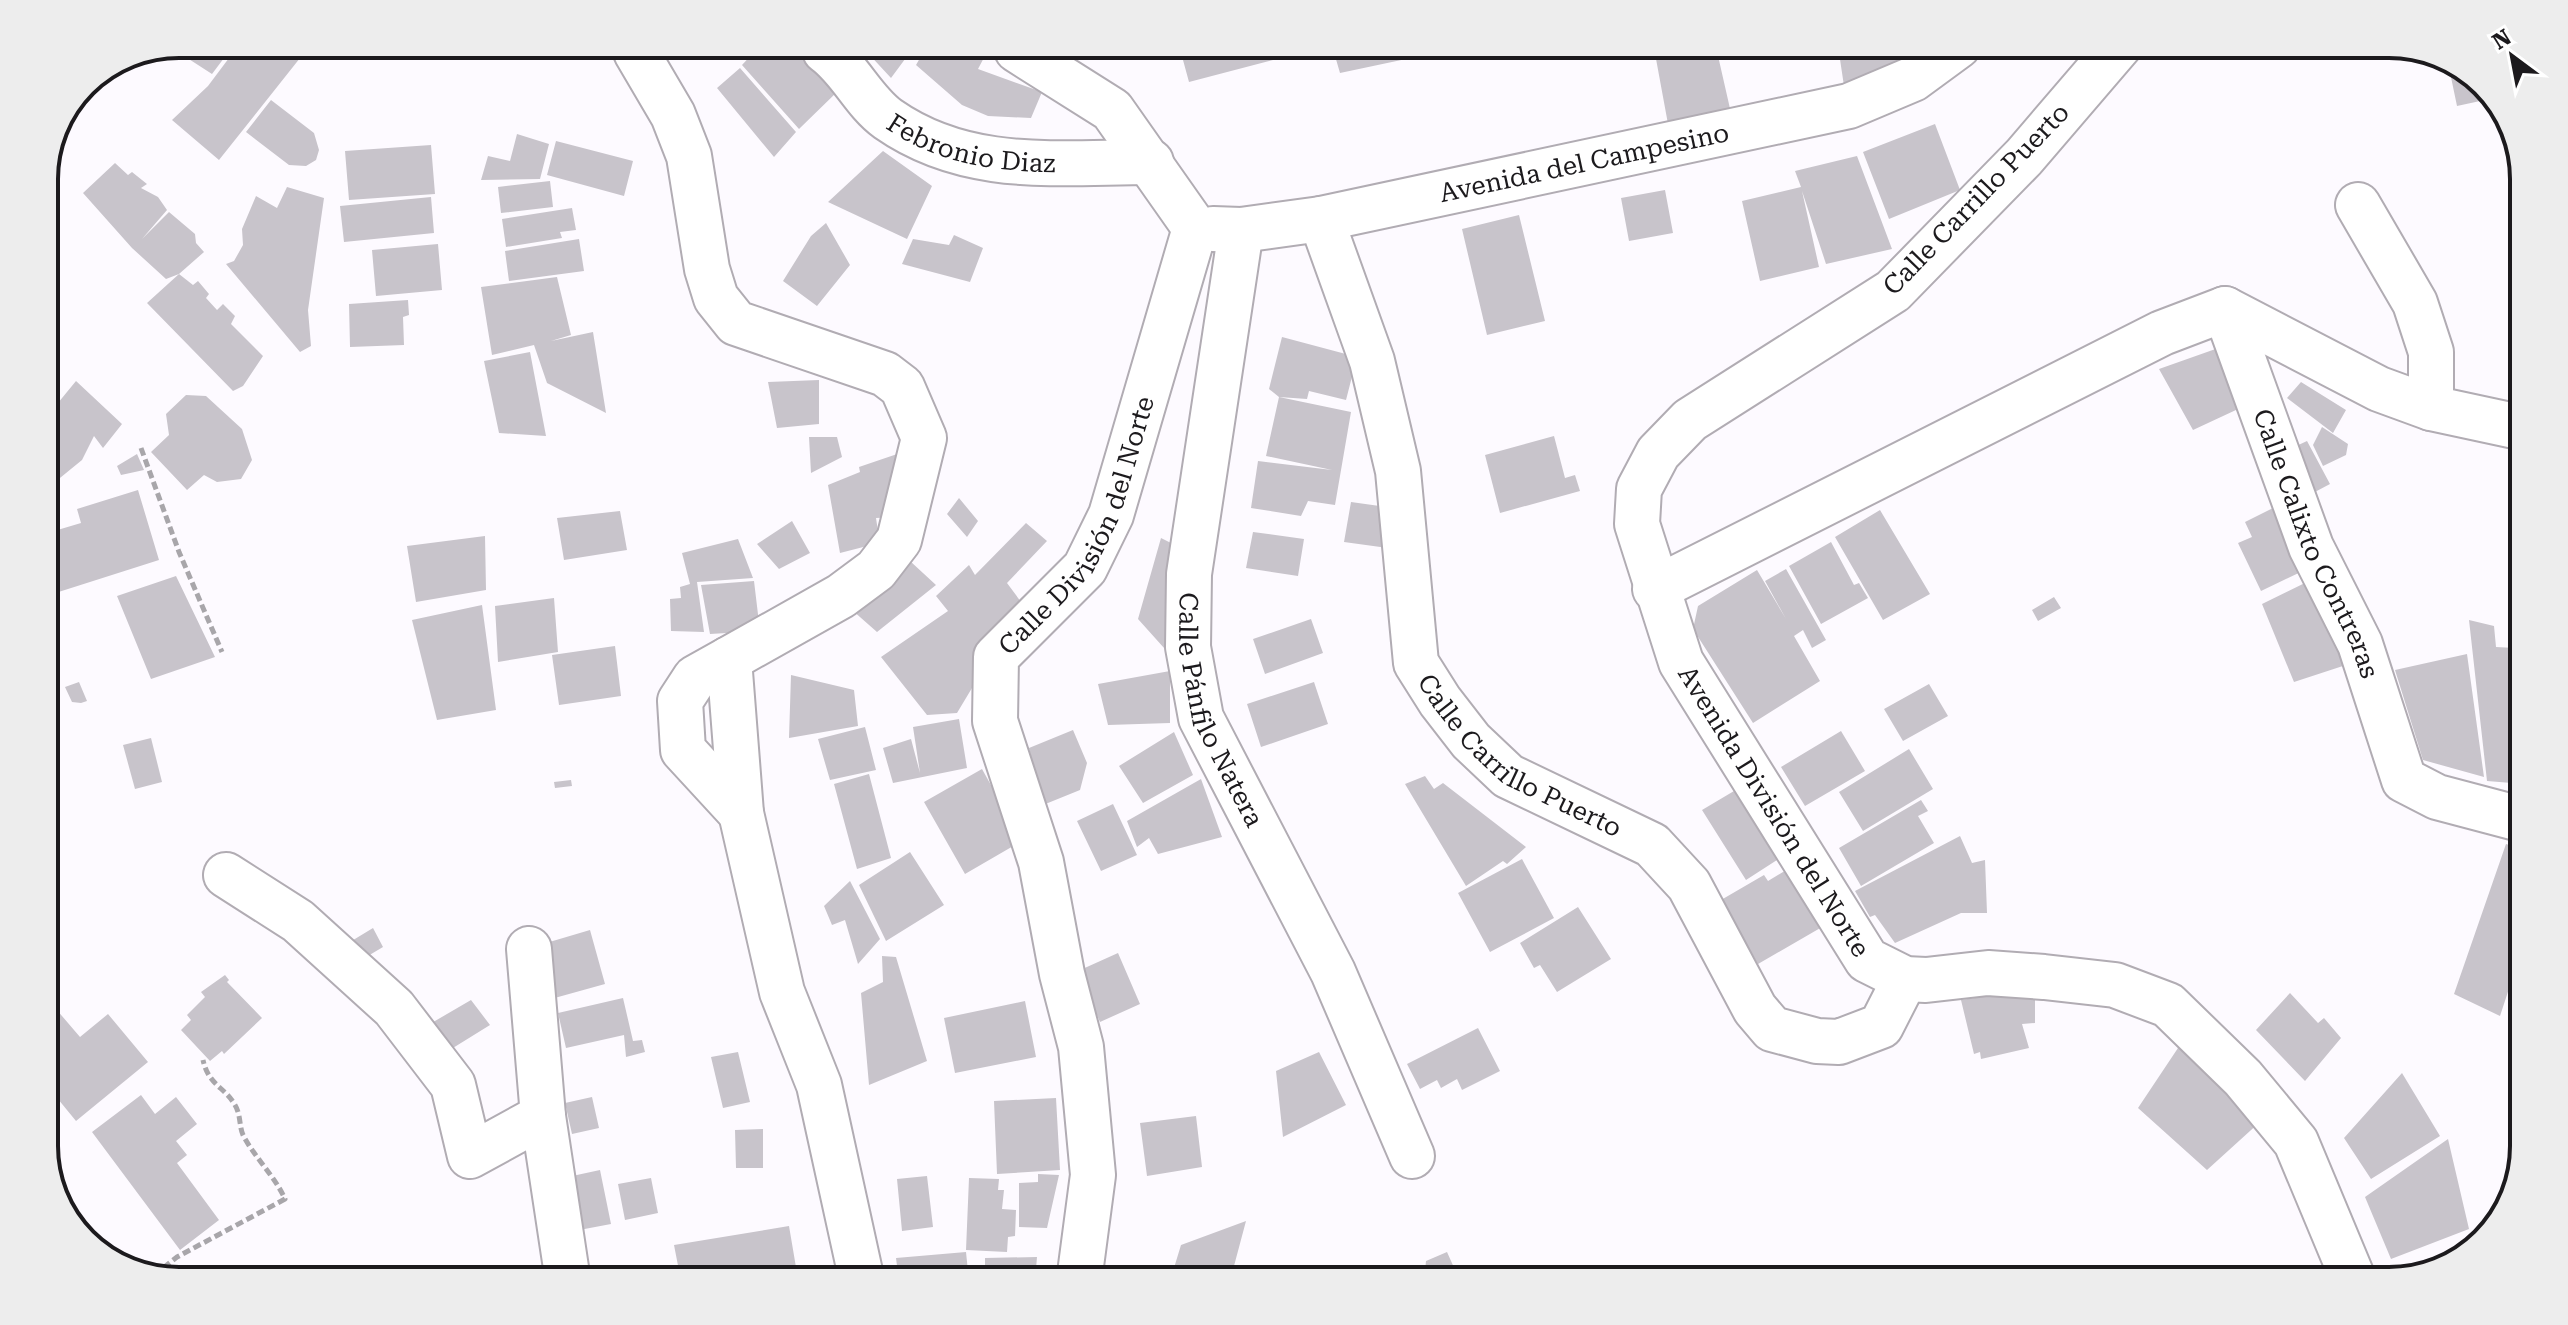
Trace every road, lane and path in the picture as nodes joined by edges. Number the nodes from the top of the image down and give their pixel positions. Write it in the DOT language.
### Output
graph roads {
  1 [pos="640,58"];
  2 [pos="831,58"];
  3 [pos="1030,58"];
  4 [pos="1942,58"];
  5 [pos="2109,58"];
  6 [pos="1151,162"];
  7 [pos="2358,205"];
  8 [pos="1321,219"];
  9 [pos="1195,228"];
  10 [pos="1241,230"];
  11 [pos="2225,309"];
  12 [pos="2431,408"];
  13 [pos="2510,425"];
  14 [pos="141,448"];
  15 [pos="1639,489"];
  16 [pos="1655,589"];
  17 [pos="222,652"];
  18 [pos="2510,816"];
  19 [pos="226,875"];
  20 [pos="529,949"];
  21 [pos="1905,979"];
  22 [pos="203,1060"];
  23 [pos="543,1116"];
  24 [pos="1412,1156"];
  25 [pos="165,1266"];
  26 [pos="566,1267"];
  27 [pos="859,1267"];
  28 [pos="1081,1267"];
  29 [pos="2344,1267"];
  1 -- 27 [label="street"];
  2 -- 6 [label="street, Febronio Diaz"];
  3 -- 6 [label="street"];
  4 -- 8 [label="street, Avenida del Campesino"];
  5 -- 15 [label="street, Calle Carrillo Puerto"];
  6 -- 9 [label="street"];
  7 -- 12 [label="street"];
  8 -- 10 [label="street, Avenida del Campesino"];
  8 -- 21 [label="street, Calle Carrillo Puerto"];
  9 -- 10 [label="street, Avenida del Campesino"];
  9 -- 28 [label="street, Calle División del Norte"];
  10 -- 24 [label="street, Calle Pánfilo Natera"];
  11 -- 12 [label="street"];
  11 -- 16 [label="street"];
  11 -- 18 [label="street, Calle Calixto Contreras"];
  12 -- 13 [label="street"];
  14 -- 17 [label="path"];
  15 -- 16 [label="street, Avenida División del Norte"];
  16 -- 21 [label="street, Avenida División del Norte"];
  19 -- 23 [label="street"];
  20 -- 23 [label="street"];
  21 -- 29 [label="street, Avenida División del Norte"];
  22 -- 25 [label="path"];
  23 -- 26 [label="street"];
}
